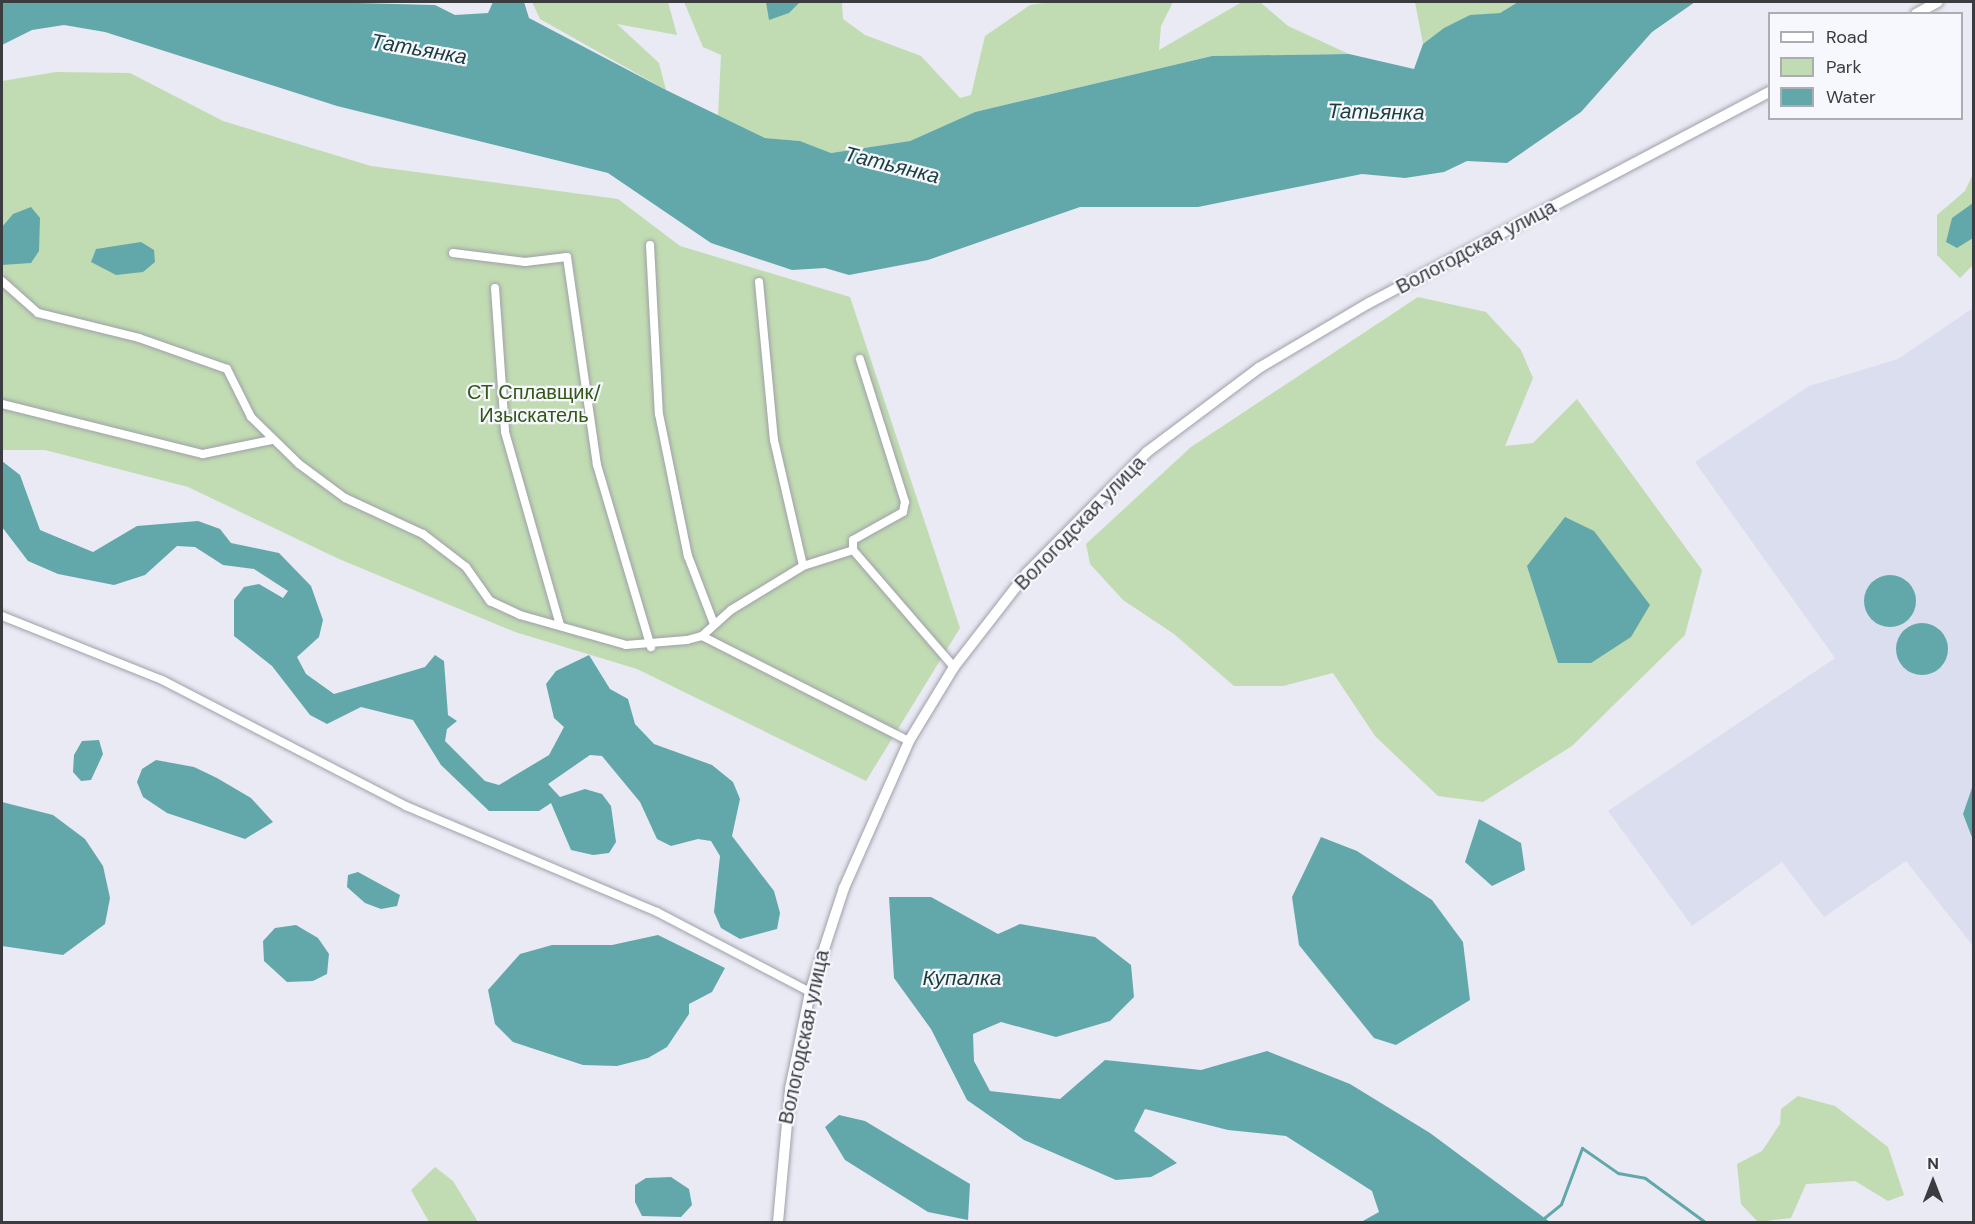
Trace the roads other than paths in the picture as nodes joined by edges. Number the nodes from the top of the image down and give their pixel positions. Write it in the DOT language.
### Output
graph roads {
  1 [pos="1938,2"];
  2 [pos="1920,12"];
  3 [pos="1768,93"];
  4 [pos="650,245"];
  5 [pos="453,254"];
  6 [pos="2,281"];
  7 [pos="759,282"];
  8 [pos="495,288"];
  9 [pos="860,359"];
  10 [pos="2,404"];
  11 [pos="272,440"];
  12 [pos="853,550"];
  13 [pos="803,566"];
  14 [pos="2,616"];
  15 [pos="714,624"];
  16 [pos="560,625"];
  17 [pos="702,636"];
  18 [pos="651,647"];
  19 [pos="954,667"];
  20 [pos="909,741"];
  21 [pos="810,992"];
  22 [pos="778,1222"];
  1 -- 2 [label="main road"];
  3 -- 19 [label="main road, Вологодская улица"];
  4 -- 15 [label="street"];
  5 -- 18 [label="street"];
  6 -- 11 [label="street"];
  7 -- 13 [label="street"];
  8 -- 16 [label="street"];
  9 -- 12 [label="street"];
  10 -- 11 [label="street"];
  11 -- 16 [label="street"];
  12 -- 13 [label="street"];
  12 -- 19 [label="street"];
  13 -- 15 [label="street"];
  14 -- 21 [label="street"];
  15 -- 17 [label="street"];
  16 -- 18 [label="street"];
  17 -- 18 [label="street"];
  17 -- 20 [label="street"];
  19 -- 20 [label="main road, Вологодская улица"];
  20 -- 21 [label="main road, Вологодская улица"];
  21 -- 22 [label="main road, Вологодская улица"];
}
